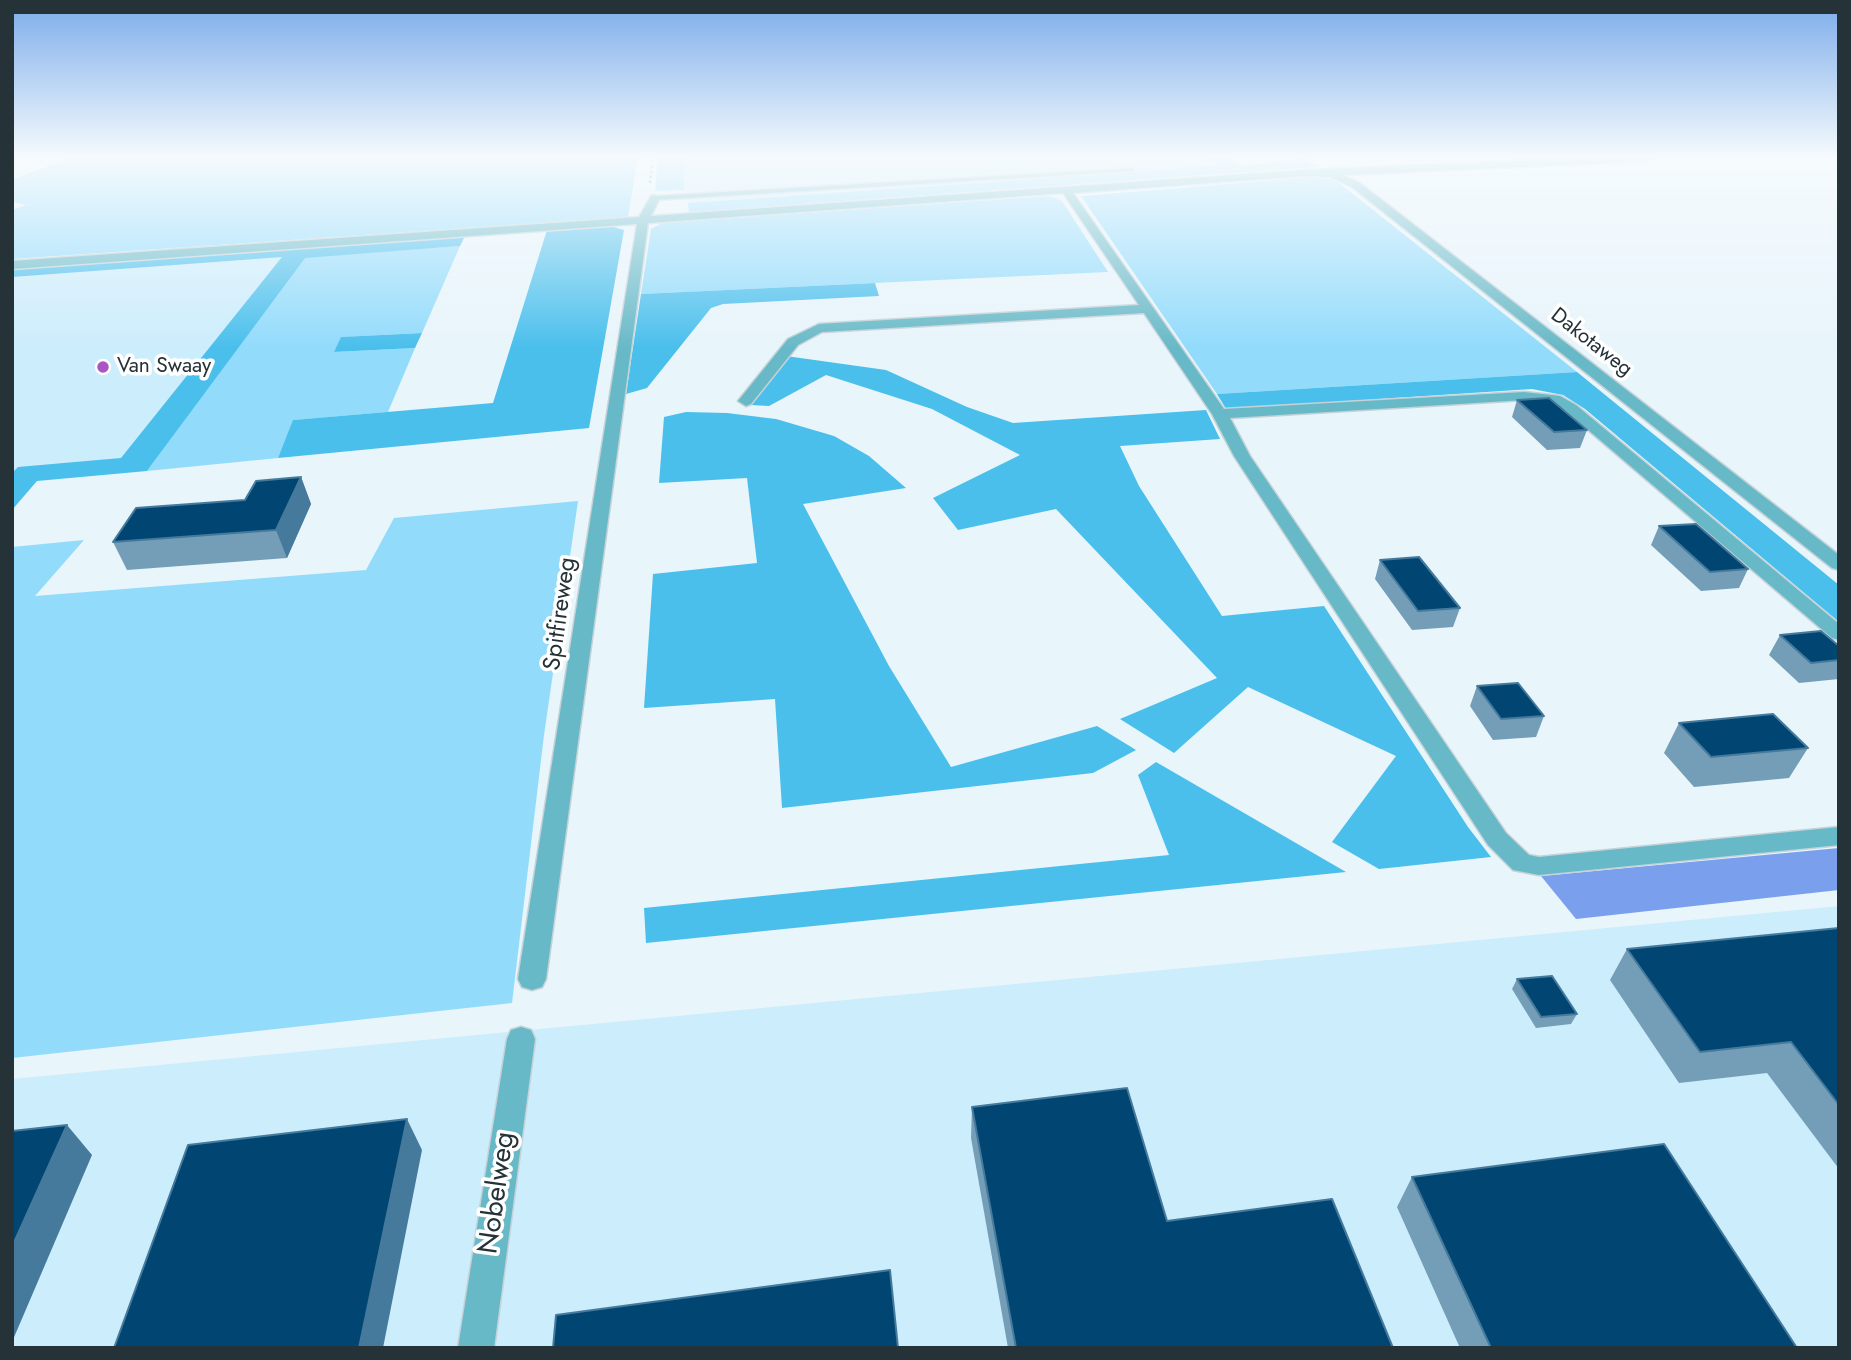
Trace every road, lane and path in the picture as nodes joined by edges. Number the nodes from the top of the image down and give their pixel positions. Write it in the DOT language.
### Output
graph roads {
  1 [pos="622,221"];
  2 [pos="643,221"];
  3 [pos="1087,221"];
  4 [pos="1402,221"];
  5 [pos="12,265"];
  6 [pos="1145,309"];
  7 [pos="746,401"];
  8 [pos="1220,414"];
  9 [pos="1839,564"];
  10 [pos="1839,634"];
  11 [pos="1839,836"];
  12 [pos="532,979"];
  13 [pos="521,1039"];
  14 [pos="475,1348"];
  1 -- 5 [label="street"];
  2 -- 12 [label="street, Spitfireweg"];
  3 -- 6 [label="street"];
  4 -- 9 [label="street, Dakotaweg"];
  6 -- 7 [label="street"];
  6 -- 8 [label="street"];
  8 -- 10 [label="street"];
  8 -- 11 [label="street"];
  13 -- 14 [label="street, Nobelweg"];
}
